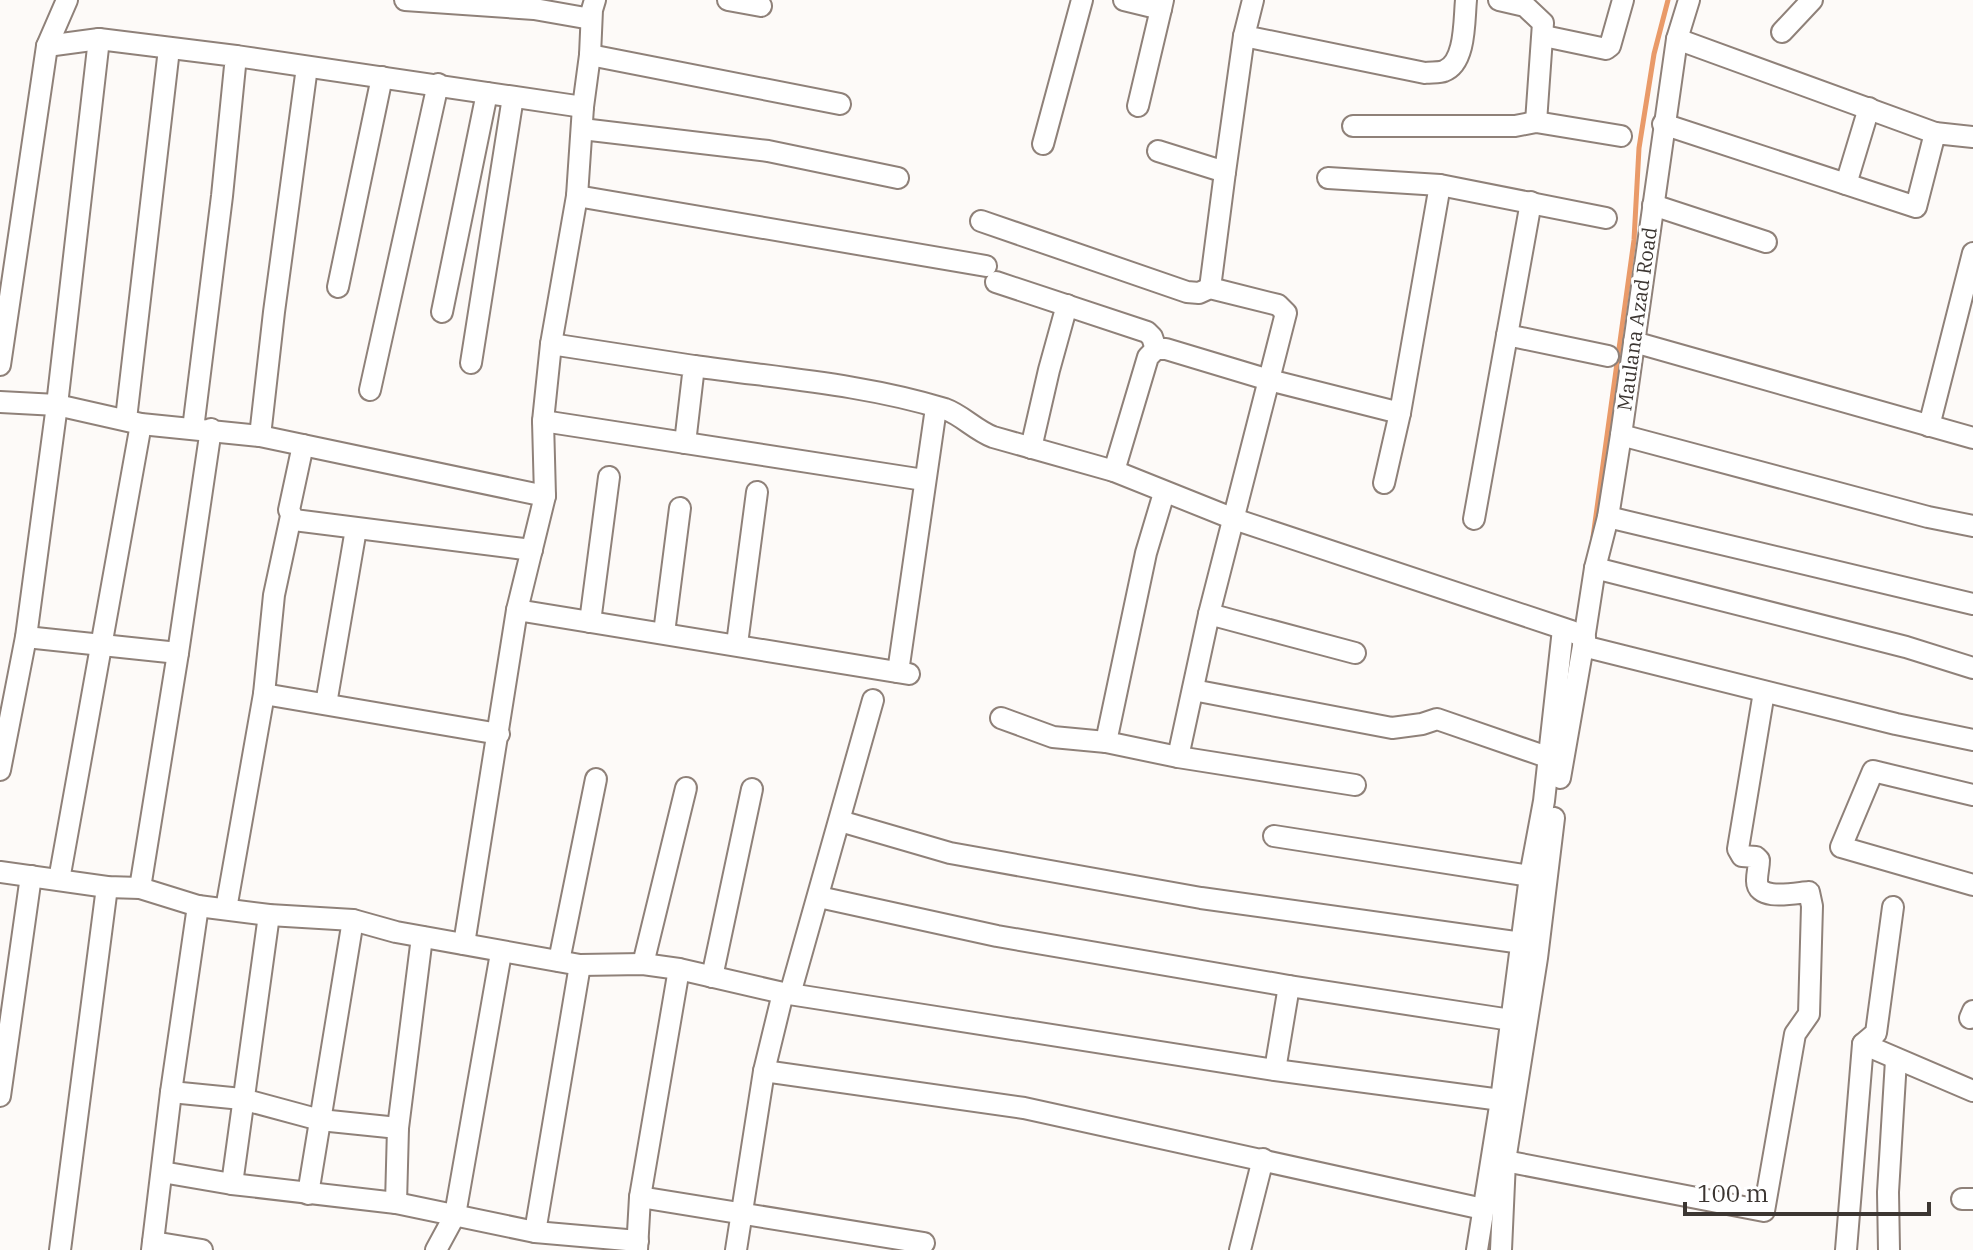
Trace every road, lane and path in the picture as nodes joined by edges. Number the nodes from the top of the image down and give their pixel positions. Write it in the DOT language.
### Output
graph roads {
  1 [pos="67,0"];
  2 [pos="405,0"];
  3 [pos="728,0"];
  4 [pos="1082,0"];
  5 [pos="1124,0"];
  6 [pos="1253,0"];
  7 [pos="1465,0"];
  8 [pos="1499,0"];
  9 [pos="1623,0"];
  10 [pos="1689,0"];
  11 [pos="1812,0"];
  12 [pos="1162,4"];
  13 [pos="761,6"];
  14 [pos="591,7"];
  15 [pos="1782,32"];
  16 [pos="1244,36"];
  17 [pos="1544,36"];
  18 [pos="99,39"];
  19 [pos="1677,39"];
  20 [pos="47,46"];
  21 [pos="169,49"];
  22 [pos="590,55"];
  23 [pos="236,56"];
  24 [pos="307,67"];
  25 [pos="382,77"];
  26 [pos="438,84"];
  27 [pos="487,93"];
  28 [pos="513,97"];
  29 [pos="840,104"];
  30 [pos="1138,106"];
  31 [pos="583,107"];
  32 [pos="1869,108"];
  33 [pos="1536,122"];
  34 [pos="1663,124"];
  35 [pos="1353,126"];
  36 [pos="582,129"];
  37 [pos="1935,133"];
  38 [pos="1621,136"];
  39 [pos="1973,137"];
  40 [pos="1043,144"];
  41 [pos="1158,151"];
  42 [pos="1225,172"];
  43 [pos="898,178"];
  44 [pos="1328,178"];
  45 [pos="1846,184"];
  46 [pos="1440,185"];
  47 [pos="577,196"];
  48 [pos="1531,202"];
  49 [pos="1653,205"];
  50 [pos="1606,218"];
  51 [pos="981,221"];
  52 [pos="1766,242"];
  53 [pos="1973,253"];
  54 [pos="338,287"];
  55 [pos="1210,288"];
  56 [pos="1067,305"];
  57 [pos="442,312"];
  58 [pos="1507,335"];
  59 [pos="1634,342"];
  60 [pos="551,344"];
  61 [pos="1156,349"];
  62 [pos="1608,356"];
  63 [pos="471,363"];
  64 [pos="0,365"];
  65 [pos="694,366"];
  66 [pos="1269,380"];
  67 [pos="370,390"];
  68 [pos="0,402"];
  69 [pos="57,405"];
  70 [pos="936,408"];
  71 [pos="1400,413"];
  72 [pos="543,421"];
  73 [pos="133,422"];
  74 [pos="1929,426"];
  75 [pos="202,429"];
  76 [pos="1621,435"];
  77 [pos="260,436"];
  78 [pos="1973,438"];
  79 [pos="685,443"];
  80 [pos="303,445"];
  81 [pos="1031,448"];
  82 [pos="1114,471"];
  83 [pos="609,477"];
  84 [pos="924,480"];
  85 [pos="1384,483"];
  86 [pos="757,492"];
  87 [pos="1164,493"];
  88 [pos="545,496"];
  89 [pos="680,508"];
  90 [pos="291,516"];
  91 [pos="1608,517"];
  92 [pos="1234,519"];
  93 [pos="1474,519"];
  94 [pos="1973,526"];
  95 [pos="356,529"];
  96 [pos="532,550"];
  97 [pos="1595,568"];
  98 [pos="1973,604"];
  99 [pos="517,610"];
  100 [pos="1209,614"];
  101 [pos="590,622"];
  102 [pos="664,633"];
  103 [pos="1577,636"];
  104 [pos="26,637"];
  105 [pos="737,644"];
  106 [pos="99,646"];
  107 [pos="178,653"];
  108 [pos="1355,653"];
  109 [pos="1973,668"];
  110 [pos="1193,690"];
  111 [pos="1764,692"];
  112 [pos="264,694"];
  113 [pos="873,700"];
  114 [pos="326,704"];
  115 [pos="1001,718"];
  116 [pos="499,734"];
  117 [pos="1973,740"];
  118 [pos="1106,742"];
  119 [pos="1178,757"];
  120 [pos="1550,758"];
  121 [pos="0,770"];
  122 [pos="596,779"];
  123 [pos="1355,785"];
  124 [pos="686,788"];
  125 [pos="752,789"];
  126 [pos="1973,795"];
  127 [pos="840,821"];
  128 [pos="1274,836"];
  129 [pos="0,872"];
  130 [pos="31,876"];
  131 [pos="1530,876"];
  132 [pos="59,880"];
  133 [pos="1973,885"];
  134 [pos="107,887"];
  135 [pos="140,888"];
  136 [pos="819,897"];
  137 [pos="198,906"];
  138 [pos="1893,907"];
  139 [pos="226,909"];
  140 [pos="269,915"];
  141 [pos="353,920"];
  142 [pos="422,937"];
  143 [pos="1522,943"];
  144 [pos="464,944"];
  145 [pos="501,953"];
  146 [pos="559,961"];
  147 [pos="643,964"];
  148 [pos="580,965"];
  149 [pos="679,969"];
  150 [pos="712,977"];
  151 [pos="1289,986"];
  152 [pos="786,994"];
  153 [pos="1511,1020"];
  154 [pos="1863,1044"];
  155 [pos="1896,1060"];
  156 [pos="1275,1070"];
  157 [pos="764,1071"];
  158 [pos="1973,1091"];
  159 [pos="171,1092"];
  160 [pos="0,1096"];
  161 [pos="242,1099"];
  162 [pos="1501,1100"];
  163 [pos="320,1120"];
  164 [pos="398,1128"];
  165 [pos="1263,1159"];
  166 [pos="1505,1161"];
  167 [pos="162,1172"];
  168 [pos="232,1184"];
  169 [pos="308,1194"];
  170 [pos="640,1197"];
  171 [pos="396,1203"];
  172 [pos="1483,1209"];
  173 [pos="742,1214"];
  174 [pos="455,1215"];
  175 [pos="535,1232"];
  176 [pos="924,1243"];
  177 [pos="152,1246"];
  178 [pos="638,1246"];
  179 [pos="60,1250"];
  180 [pos="202,1250"];
  181 [pos="436,1250"];
  182 [pos="736,1250"];
  183 [pos="1240,1250"];
  184 [pos="1477,1250"];
  185 [pos="1501,1250"];
  186 [pos="1846,1250"];
  187 [pos="1889,1250"];
  1 -- 20 [label="street"];
  2 -- 14 [label="street"];
  3 -- 13 [label="street"];
  4 -- 40 [label="street"];
  5 -- 12 [label="street"];
  6 -- 16 [label="street"];
  7 -- 16 [label="street"];
  8 -- 17 [label="street"];
  9 -- 17 [label="street"];
  10 -- 19 [label="street, Maulana Azad Road"];
  11 -- 15 [label="street"];
  12 -- 30 [label="street"];
  14 -- 22 [label="street"];
  16 -- 42 [label="street"];
  17 -- 33 [label="street"];
  18 -- 20 [label="street"];
  18 -- 21 [label="street"];
  18 -- 69 [label="street"];
  19 -- 32 [label="street"];
  19 -- 34 [label="street, Maulana Azad Road"];
  20 -- 64 [label="street"];
  21 -- 23 [label="street"];
  21 -- 73 [label="street"];
  22 -- 29 [label="street"];
  22 -- 31 [label="street"];
  23 -- 24 [label="street"];
  23 -- 75 [label="street"];
  24 -- 25 [label="street"];
  24 -- 77 [label="street"];
  25 -- 26 [label="street"];
  25 -- 54 [label="street"];
  26 -- 27 [label="street"];
  26 -- 67 [label="street"];
  27 -- 28 [label="street"];
  27 -- 57 [label="street"];
  28 -- 31 [label="street"];
  28 -- 63 [label="street"];
  31 -- 36 [label="street"];
  32 -- 37 [label="street"];
  32 -- 45 [label="street"];
  33 -- 35 [label="street"];
  33 -- 38 [label="street"];
  34 -- 45 [label="street"];
  34 -- 49 [label="street, Maulana Azad Road"];
  36 -- 43 [label="street"];
  36 -- 47 [label="street"];
  37 -- 39 [label="street"];
  37 -- 45 [label="street"];
  41 -- 42 [label="street"];
  42 -- 55 [label="street"];
  44 -- 46 [label="street"];
  46 -- 48 [label="street"];
  46 -- 71 [label="street"];
  47 -- 56 [label="street"];
  47 -- 60 [label="street"];
  48 -- 50 [label="street"];
  48 -- 58 [label="street"];
  49 -- 52 [label="street"];
  49 -- 59 [label="street, Maulana Azad Road"];
  51 -- 55 [label="street"];
  53 -- 74 [label="street"];
  55 -- 66 [label="street"];
  56 -- 61 [label="street"];
  56 -- 81 [label="street"];
  58 -- 62 [label="street"];
  58 -- 93 [label="street"];
  59 -- 74 [label="street"];
  59 -- 76 [label="street, Maulana Azad Road"];
  60 -- 65 [label="street"];
  60 -- 72 [label="street"];
  61 -- 66 [label="street"];
  61 -- 82 [label="street"];
  65 -- 70 [label="street"];
  65 -- 79 [label="street"];
  66 -- 71 [label="street"];
  66 -- 92 [label="street"];
  68 -- 69 [label="street"];
  69 -- 73 [label="street"];
  69 -- 104 [label="street"];
  70 -- 81 [label="street"];
  70 -- 84 [label="street"];
  71 -- 85 [label="street"];
  72 -- 79 [label="street"];
  72 -- 88 [label="street"];
  73 -- 75 [label="street"];
  73 -- 106 [label="street"];
  74 -- 78 [label="street"];
  75 -- 77 [label="street"];
  75 -- 107 [label="street"];
  76 -- 91 [label="street, Maulana Azad Road"];
  76 -- 94 [label="street"];
  77 -- 80 [label="street"];
  79 -- 84 [label="street"];
  80 -- 88 [label="street"];
  80 -- 90 [label="street"];
  81 -- 82 [label="street"];
  82 -- 87 [label="street"];
  83 -- 101 [label="street"];
  84 -- 105 [label="street"];
  86 -- 105 [label="street"];
  87 -- 92 [label="street"];
  87 -- 118 [label="street"];
  88 -- 96 [label="street"];
  89 -- 102 [label="street"];
  90 -- 95 [label="street"];
  90 -- 112 [label="street"];
  91 -- 97 [label="street, Maulana Azad Road"];
  91 -- 98 [label="street"];
  92 -- 100 [label="street"];
  92 -- 103 [label="street"];
  95 -- 96 [label="street"];
  95 -- 114 [label="street"];
  96 -- 99 [label="street"];
  97 -- 103 [label="street, Maulana Azad Road"];
  97 -- 109 [label="street"];
  99 -- 101 [label="street"];
  99 -- 116 [label="street"];
  100 -- 108 [label="street"];
  100 -- 110 [label="street"];
  101 -- 102 [label="street"];
  102 -- 105 [label="street"];
  103 -- 111 [label="street"];
  103 -- 120 [label="street"];
  103 -- 166 [label="street"];
  104 -- 106 [label="street"];
  104 -- 121 [label="street"];
  106 -- 107 [label="street"];
  106 -- 132 [label="street"];
  107 -- 135 [label="street"];
  110 -- 119 [label="street"];
  110 -- 120 [label="street"];
  111 -- 117 [label="street"];
  111 -- 166 [label="street"];
  112 -- 114 [label="street"];
  112 -- 139 [label="street"];
  113 -- 127 [label="street"];
  114 -- 116 [label="street"];
  115 -- 118 [label="street"];
  116 -- 144 [label="street"];
  118 -- 119 [label="street"];
  119 -- 123 [label="street"];
  120 -- 131 [label="street"];
  122 -- 146 [label="street"];
  124 -- 147 [label="street"];
  125 -- 150 [label="street"];
  126 -- 133 [label="street"];
  127 -- 136 [label="street"];
  127 -- 143 [label="street"];
  128 -- 131 [label="street"];
  129 -- 130 [label="street"];
  130 -- 132 [label="street"];
  130 -- 160 [label="street"];
  131 -- 143 [label="street"];
  132 -- 134 [label="street"];
  134 -- 135 [label="street"];
  134 -- 179 [label="street"];
  135 -- 137 [label="street"];
  136 -- 151 [label="street"];
  136 -- 152 [label="street"];
  137 -- 139 [label="street"];
  137 -- 159 [label="street"];
  138 -- 154 [label="street"];
  139 -- 140 [label="street"];
  140 -- 141 [label="street"];
  140 -- 161 [label="street"];
  141 -- 142 [label="street"];
  141 -- 163 [label="street"];
  142 -- 144 [label="street"];
  142 -- 164 [label="street"];
  143 -- 153 [label="street"];
  144 -- 145 [label="street"];
  145 -- 146 [label="street"];
  145 -- 174 [label="street"];
  146 -- 148 [label="street"];
  147 -- 148 [label="street"];
  147 -- 149 [label="street"];
  148 -- 175 [label="street"];
  149 -- 150 [label="street"];
  149 -- 170 [label="street"];
  150 -- 152 [label="street"];
  151 -- 153 [label="street"];
  151 -- 156 [label="street"];
  152 -- 156 [label="street"];
  152 -- 157 [label="street"];
  153 -- 162 [label="street"];
  154 -- 155 [label="street"];
  154 -- 186 [label="street"];
  155 -- 158 [label="street"];
  155 -- 187 [label="street"];
  156 -- 162 [label="street"];
  157 -- 165 [label="street"];
  157 -- 173 [label="street"];
  159 -- 161 [label="street"];
  159 -- 167 [label="street"];
  161 -- 163 [label="street"];
  161 -- 168 [label="street"];
  162 -- 172 [label="street"];
  163 -- 164 [label="street"];
  163 -- 169 [label="street"];
  164 -- 171 [label="street"];
  165 -- 172 [label="street"];
  165 -- 183 [label="street"];
  166 -- 185 [label="street"];
  167 -- 168 [label="street"];
  167 -- 177 [label="street"];
  168 -- 169 [label="street"];
  169 -- 171 [label="street"];
  170 -- 173 [label="street"];
  170 -- 178 [label="street"];
  171 -- 174 [label="street"];
  172 -- 184 [label="street"];
  173 -- 176 [label="street"];
  173 -- 182 [label="street"];
  174 -- 175 [label="street"];
  174 -- 181 [label="street"];
  175 -- 178 [label="street"];
  177 -- 180 [label="street"];
}
